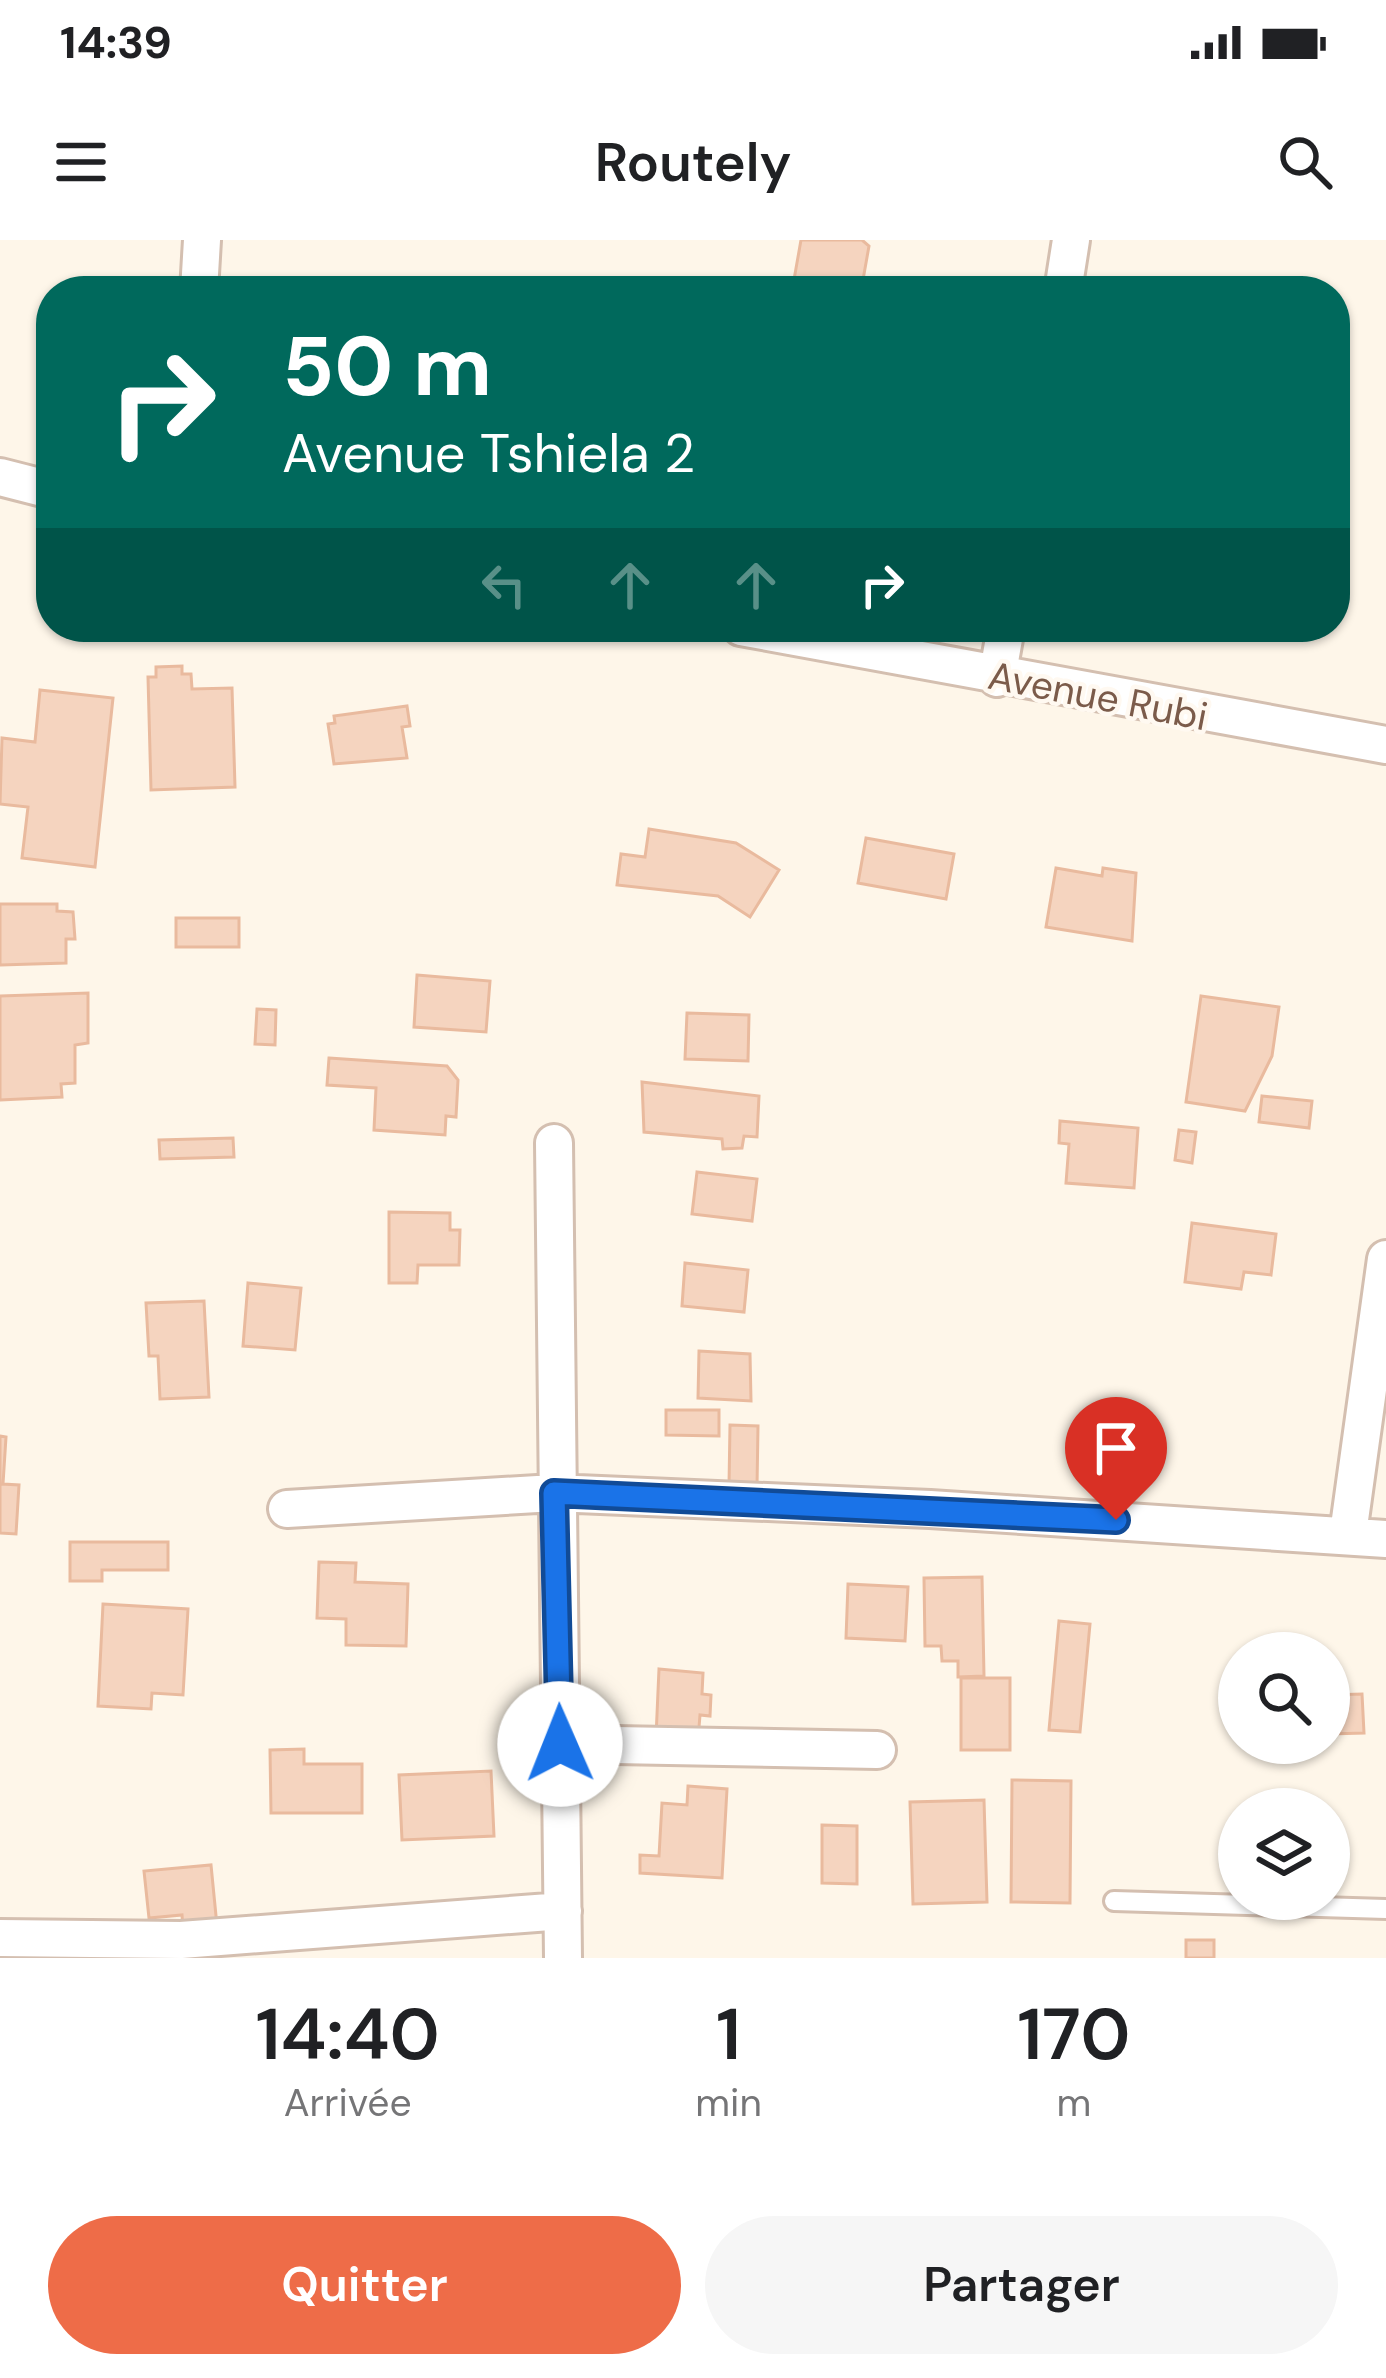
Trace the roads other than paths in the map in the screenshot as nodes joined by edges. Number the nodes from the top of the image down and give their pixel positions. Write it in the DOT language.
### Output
graph roads {
  1 [pos="202,240"];
  2 [pos="1071,240"];
  3 [pos="201,276"];
  4 [pos="1065,276"];
  5 [pos="0,477"];
  6 [pos="36,486"];
  7 [pos="816,642"];
  8 [pos="1003,642"];
  9 [pos="997,678"];
  10 [pos="1386,745"];
  11 [pos="554,1143"];
  12 [pos="1386,1259"];
  13 [pos="554,1493"];
  14 [pos="287,1509"];
  15 [pos="1348,1534"];
  16 [pos="1386,1539"];
  17 [pos="560,1744"];
  18 [pos="877,1750"];
  19 [pos="1114,1901"];
  20 [pos="1386,1909"];
  21 [pos="563,1911"];
  22 [pos="0,1938"];
  23 [pos="563,1958"];
  1 -- 3 [label="street"];
  2 -- 4 [label="street"];
  5 -- 6 [label="street"];
  7 -- 9 [label="street, Avenue Rubi"];
  8 -- 9 [label="street"];
  9 -- 10 [label="street, Avenue Rubi"];
  11 -- 13 [label="street"];
  12 -- 15 [label="street"];
  13 -- 14 [label="street"];
  13 -- 15 [label="street"];
  13 -- 17 [label="street"];
  15 -- 16 [label="street"];
  17 -- 18 [label="street"];
  17 -- 21 [label="street"];
  19 -- 20 [label="lane"];
  21 -- 22 [label="street"];
  21 -- 23 [label="street"];
}
